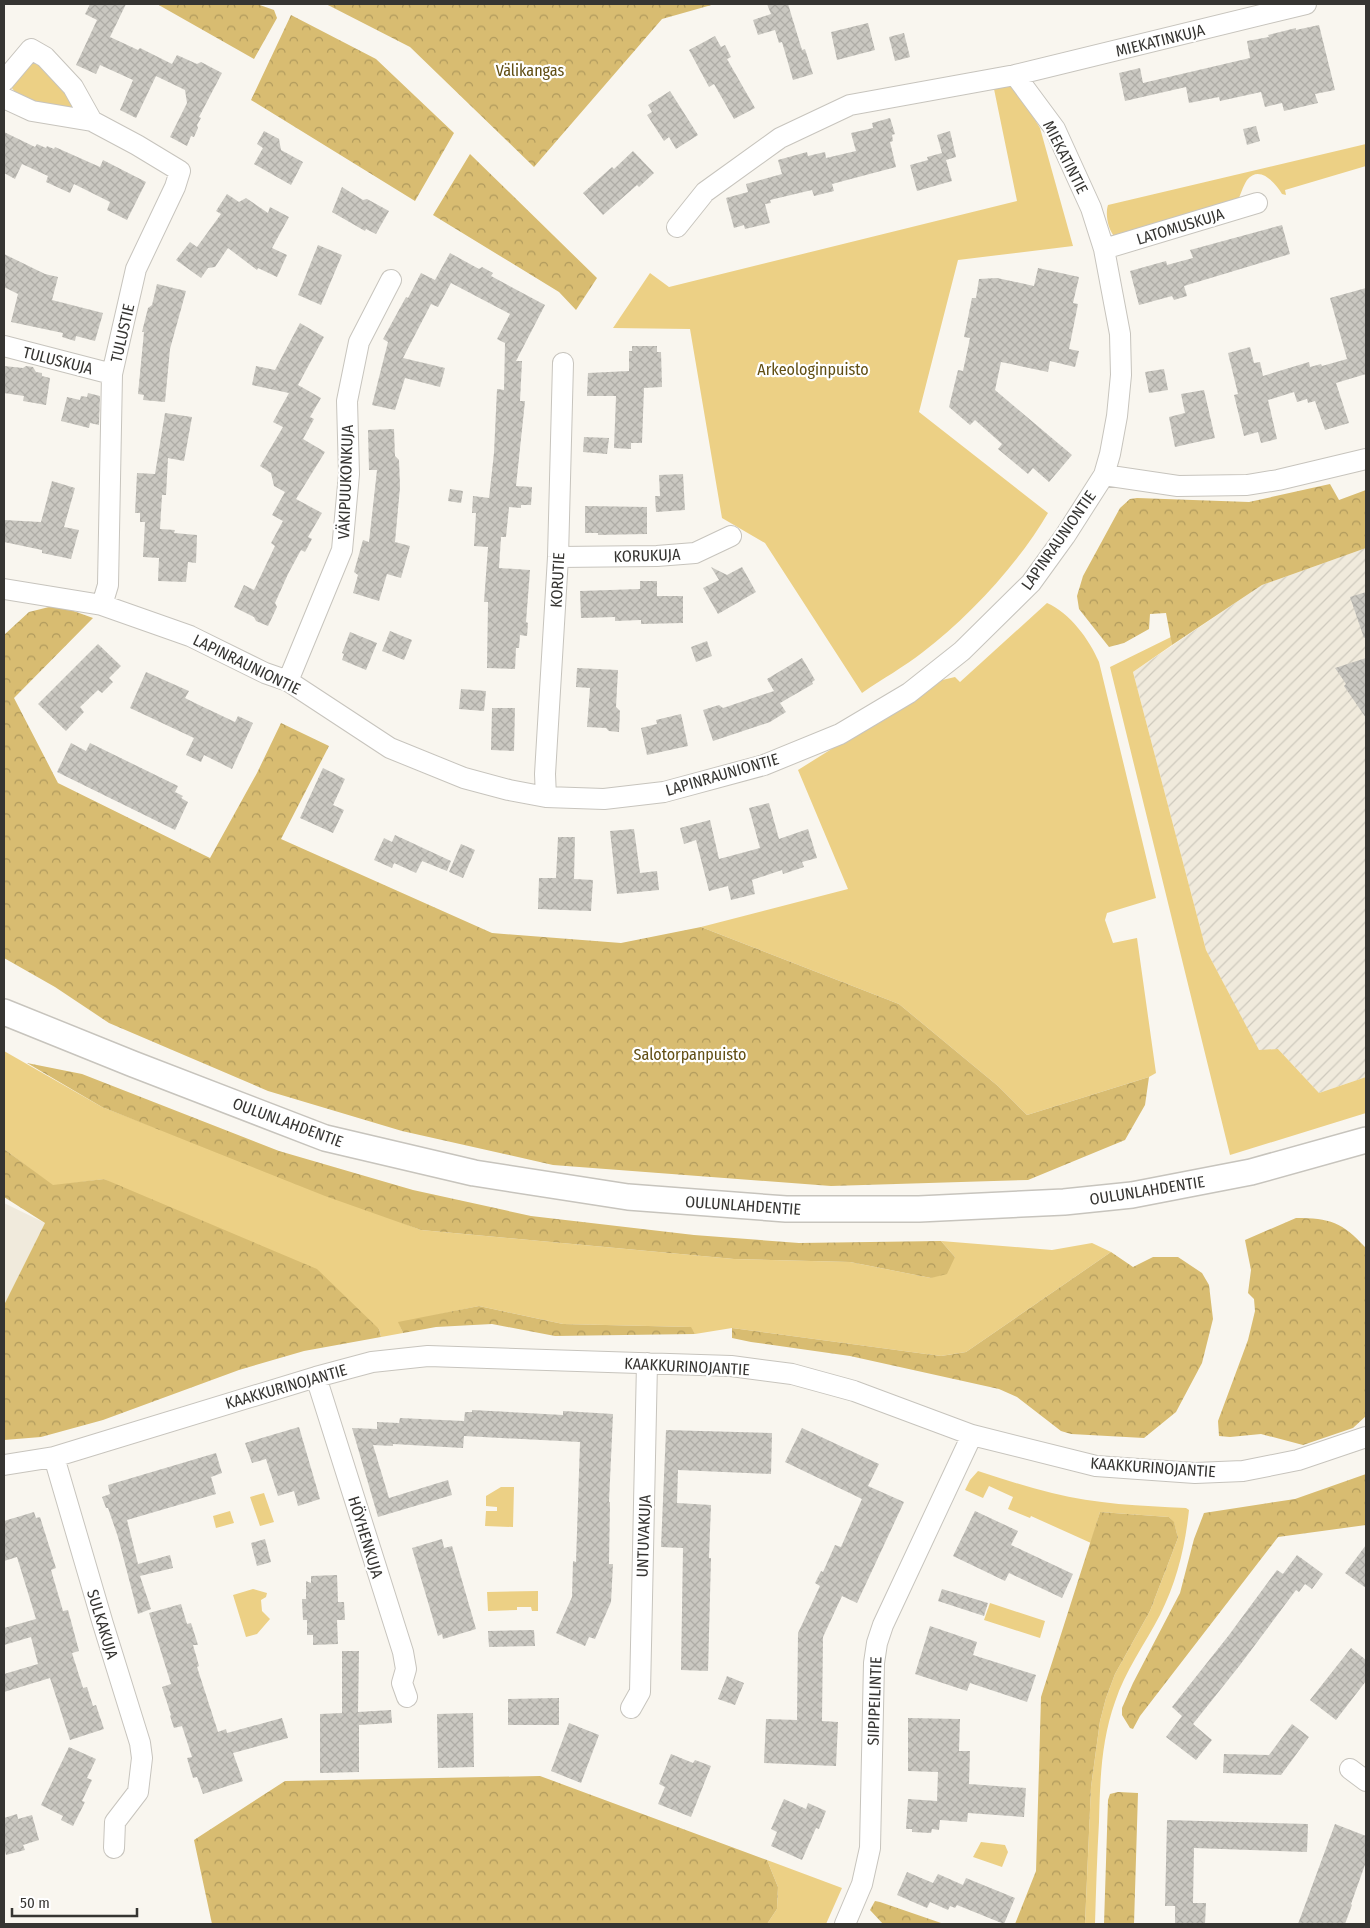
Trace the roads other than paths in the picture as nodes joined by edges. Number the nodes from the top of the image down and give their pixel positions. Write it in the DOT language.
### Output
graph roads {
  1 [pos="1306,4"];
  2 [pos="1015,75"];
  3 [pos="4,81"];
  4 [pos="4,98"];
  5 [pos="92,121"];
  6 [pos="1257,204"];
  7 [pos="677,227"];
  8 [pos="1104,249"];
  9 [pos="390,280"];
  10 [pos="4,346"];
  11 [pos="563,363"];
  12 [pos="112,374"];
  13 [pos="1366,459"];
  14 [pos="1104,475"];
  15 [pos="731,536"];
  16 [pos="558,556"];
  17 [pos="4,589"];
  18 [pos="102,605"];
  19 [pos="288,681"];
  20 [pos="546,797"];
  21 [pos="4,996"];
  22 [pos="4,1012"];
  23 [pos="133,1064"];
  24 [pos="1366,1142"];
  25 [pos="648,1363"];
  26 [pos="316,1377"];
  27 [pos="972,1435"];
  28 [pos="1366,1437"];
  29 [pos="54,1457"];
  30 [pos="4,1465"];
  31 [pos="407,1698"];
  32 [pos="631,1708"];
  33 [pos="1350,1769"];
  34 [pos="1366,1781"];
  35 [pos="114,1848"];
  36 [pos="845,1924"];
  1 -- 2 [label="street, MIEKATINKUJA"];
  2 -- 7 [label="street"];
  2 -- 8 [label="street, MIEKATINTIE"];
  3 -- 5 [label="street"];
  4 -- 5 [label="street, TULUSTIE"];
  5 -- 12 [label="street, TULUSTIE"];
  6 -- 8 [label="street, LATOMUSKUJA"];
  8 -- 14 [label="street, MIEKATINTIE"];
  9 -- 19 [label="street, VÄKIPUUKONKUJA"];
  10 -- 12 [label="street, TULUSKUJA"];
  11 -- 16 [label="street, KORUTIE"];
  12 -- 18 [label="street, TULUSTIE"];
  13 -- 14 [label="street, LAPINRAUNIONTIE"];
  14 -- 20 [label="street, LAPINRAUNIONTIE"];
  15 -- 16 [label="street, KORUKUJA"];
  16 -- 20 [label="street, KORUTIE"];
  17 -- 18 [label="street, LAPINRAUNIONTIE"];
  18 -- 19 [label="street, LAPINRAUNIONTIE"];
  19 -- 20 [label="street, LAPINRAUNIONTIE"];
  21 -- 23 [label="main road, OULUNLAHDENTIE"];
  22 -- 23 [label="main road, OULUNLAHDENTIE"];
  23 -- 24 [label="main road, OULUNLAHDENTIE"];
  25 -- 26 [label="street, KAAKKURINOJANTIE"];
  25 -- 27 [label="street, KAAKKURINOJANTIE"];
  25 -- 32 [label="street, UNTUVAKUJA"];
  26 -- 29 [label="street, KAAKKURINOJANTIE"];
  26 -- 31 [label="street, HÖYHENKUJA"];
  27 -- 28 [label="street, KAAKKURINOJANTIE"];
  27 -- 36 [label="street, SIIPIPEILINTIE"];
  29 -- 30 [label="street, KAAKKURINOJANTIE"];
  29 -- 35 [label="street, SULKAKUJA"];
  33 -- 34 [label="street"];
}
